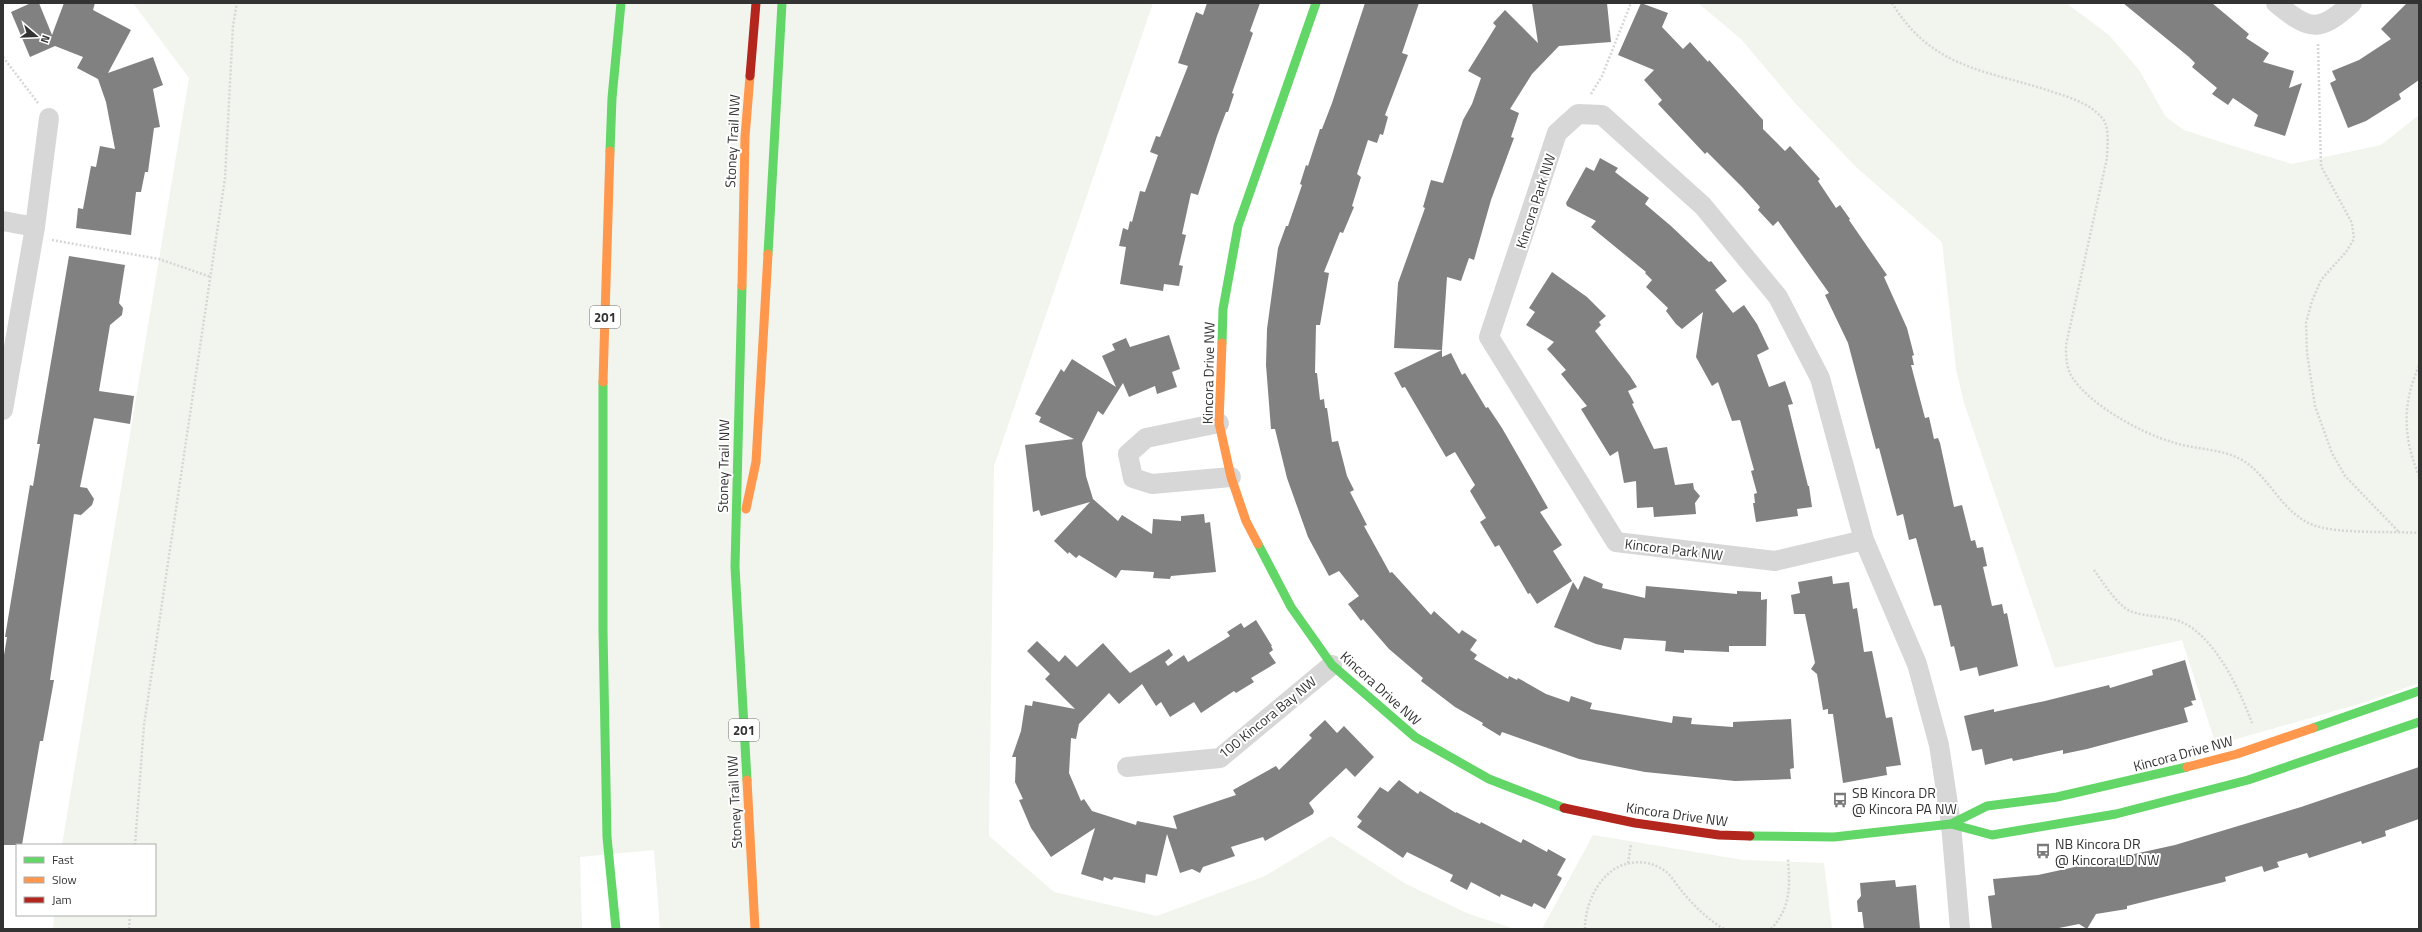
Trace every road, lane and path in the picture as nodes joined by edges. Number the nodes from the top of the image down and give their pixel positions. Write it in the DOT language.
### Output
graph roads {
  1 [pos="237,3"];
  2 [pos="621,3"];
  3 [pos="756,3"];
  4 [pos="782,3"];
  5 [pos="1316,3"];
  6 [pos="1630,3"];
  7 [pos="1892,3"];
  8 [pos="2276,3"];
  9 [pos="2352,3"];
  10 [pos="2319,26"];
  11 [pos="3,58"];
  12 [pos="1578,114"];
  13 [pos="49,118"];
  14 [pos="3,220"];
  15 [pos="35,227"];
  16 [pos="211,277"];
  17 [pos="2419,366"];
  18 [pos="3,410"];
  19 [pos="1219,423"];
  20 [pos="2419,476"];
  21 [pos="1231,477"];
  22 [pos="2399,532"];
  23 [pos="2419,533"];
  24 [pos="1864,540"];
  25 [pos="735,567"];
  26 [pos="2094,570"];
  27 [pos="1332,665"];
  28 [pos="2419,691"];
  29 [pos="2419,722"];
  30 [pos="2252,723"];
  31 [pos="1127,767"];
  32 [pos="1951,824"];
  33 [pos="607,837"];
  34 [pos="1632,840"];
  35 [pos="135,844"];
  36 [pos="1788,859"];
  37 [pos="1628,863"];
  38 [pos="130,916"];
  39 [pos="129,929"];
  40 [pos="609,929"];
  41 [pos="616,929"];
  42 [pos="755,929"];
  43 [pos="1585,929"];
  44 [pos="1724,929"];
  45 [pos="1771,929"];
  46 [pos="1960,929"];
  1 -- 16 [label="path"];
  2 -- 33 [label="main road, 201"];
  3 -- 25 [label="main road, Stoney Trail NW / 201"];
  4 -- 25 [label="main road"];
  5 -- 19 [label="main road, Kincora Drive NW"];
  6 -- 12 [label="path"];
  7 -- 22 [label="path"];
  8 -- 10 [label="street"];
  9 -- 10 [label="street"];
  10 -- 22 [label="path"];
  11 -- 13 [label="path"];
  12 -- 24 [label="street"];
  12 -- 24 [label="street, Kincora Park NW"];
  13 -- 15 [label="street"];
  14 -- 15 [label="street"];
  15 -- 16 [label="path"];
  15 -- 18 [label="street"];
  16 -- 35 [label="path"];
  17 -- 20 [label="path"];
  19 -- 21 [label="main road, Kincora Drive NW"];
  19 -- 21 [label="street"];
  21 -- 27 [label="main road, Kincora Drive NW"];
  22 -- 23 [label="path"];
  24 -- 32 [label="street"];
  25 -- 42 [label="main road, Stoney Trail NW / 201"];
  26 -- 30 [label="path"];
  27 -- 31 [label="street, 100 Kincora Bay NW"];
  27 -- 32 [label="main road, Kincora Drive NW"];
  28 -- 32 [label="main road, Kincora Drive NW"];
  29 -- 32 [label="main road, Kincora Drive NW"];
  32 -- 46 [label="street"];
  33 -- 40 [label="main road"];
  33 -- 41 [label="main road, 201"];
  34 -- 37 [label="path"];
  36 -- 45 [label="path"];
  37 -- 43 [label="path"];
  37 -- 44 [label="path"];
  38 -- 39 [label="path"];
}
